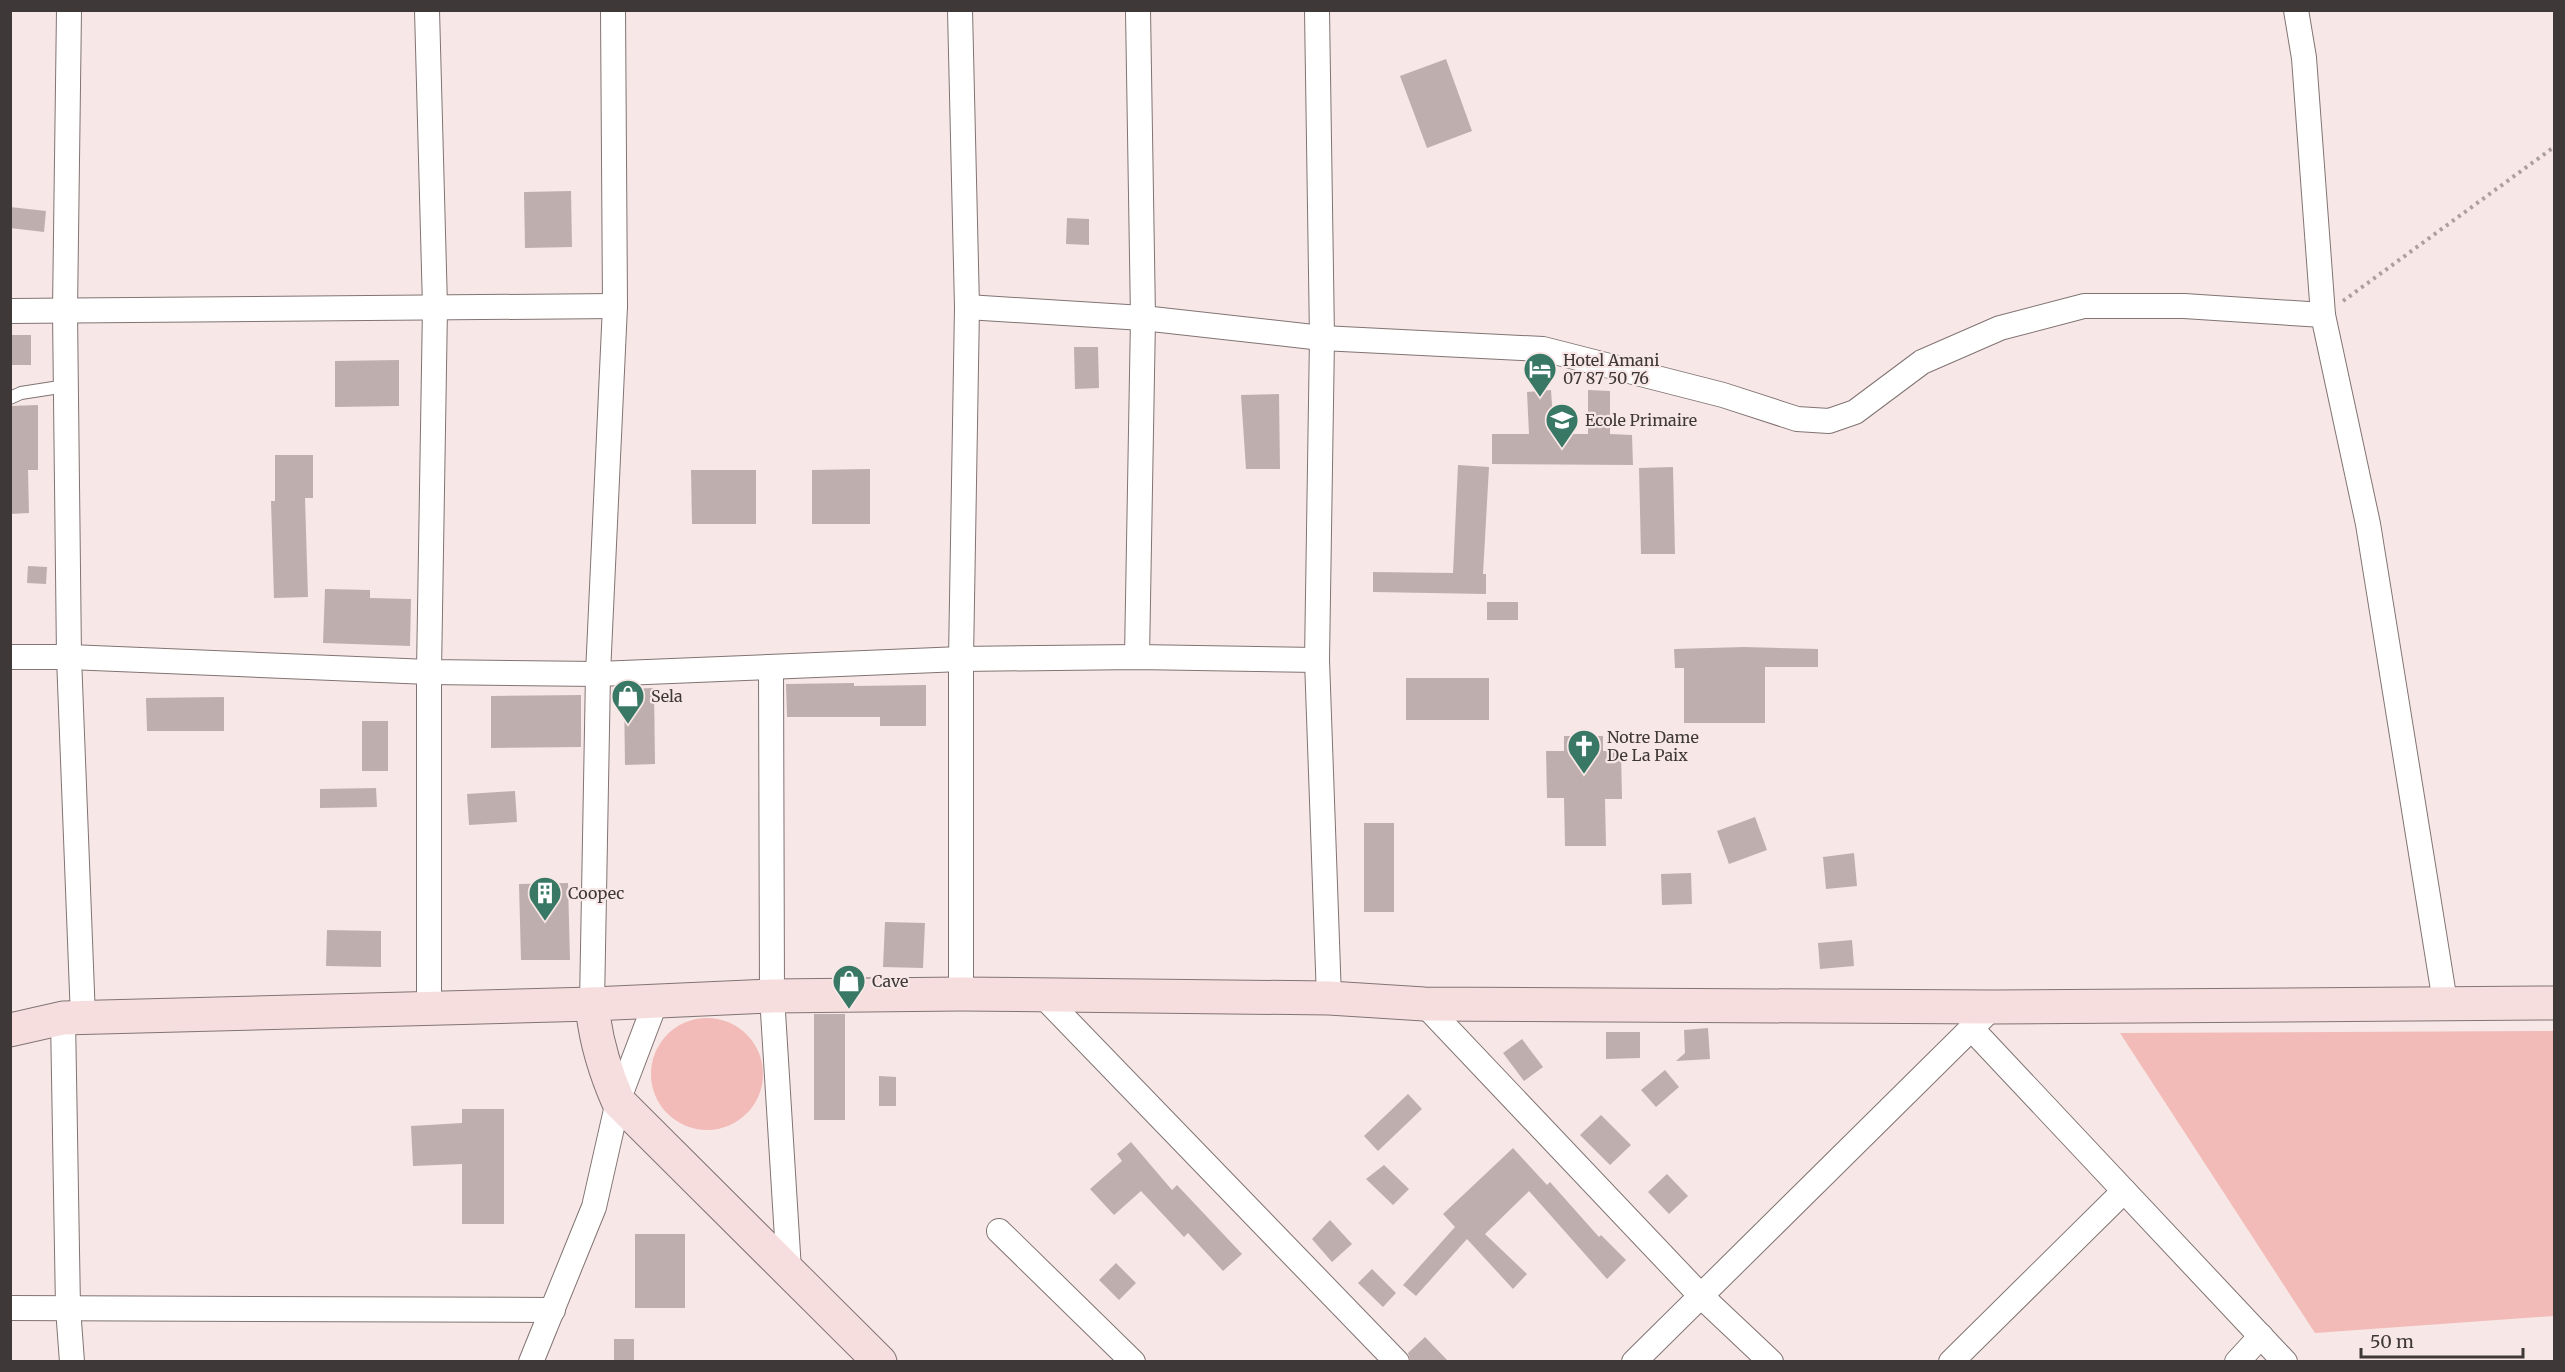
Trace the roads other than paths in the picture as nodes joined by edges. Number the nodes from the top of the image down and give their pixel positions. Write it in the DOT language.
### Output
graph roads {
  1 [pos="69,10"];
  2 [pos="427,10"];
  3 [pos="614,10"];
  4 [pos="960,10"];
  5 [pos="1138,10"];
  6 [pos="1317,10"];
  7 [pos="2296,10"];
  8 [pos="615,306"];
  9 [pos="435,307"];
  10 [pos="968,307"];
  11 [pos="10,311"];
  12 [pos="65,311"];
  13 [pos="2323,315"];
  14 [pos="1143,318"];
  15 [pos="1322,338"];
  16 [pos="66,386"];
  17 [pos="10,398"];
  18 [pos="10,657"];
  19 [pos="69,657"];
  20 [pos="1137,657"];
  21 [pos="962,659"];
  22 [pos="1317,660"];
  23 [pos="771,667"];
  24 [pos="429,672"];
  25 [pos="598,674"];
  26 [pos="962,994"];
  27 [pos="772,996"];
  28 [pos="1044,997"];
  29 [pos="1329,998"];
  30 [pos="656,1001"];
  31 [pos="2445,1002"];
  32 [pos="2554,1003"];
  33 [pos="592,1004"];
  34 [pos="1424,1004"];
  35 [pos="429,1008"];
  36 [pos="1982,1017"];
  37 [pos="73,1018"];
  38 [pos="10,1030"];
  39 [pos="618,1101"];
  40 [pos="2124,1191"];
  41 [pos="999,1231"];
  42 [pos="789,1270"];
  43 [pos="1700,1294"];
  44 [pos="10,1308"];
  45 [pos="68,1308"];
  46 [pos="553,1310"];
  47 [pos="2261,1336"];
  48 [pos="72,1362"];
  49 [pos="531,1362"];
  50 [pos="880,1362"];
  51 [pos="1133,1362"];
  52 [pos="1397,1362"];
  53 [pos="1634,1362"];
  54 [pos="1771,1362"];
  55 [pos="1951,1362"];
  56 [pos="2237,1362"];
  57 [pos="2285,1362"];
  1 -- 12 [label="street"];
  2 -- 9 [label="street"];
  3 -- 8 [label="street"];
  4 -- 10 [label="street"];
  5 -- 14 [label="street"];
  6 -- 15 [label="street"];
  7 -- 13 [label="street"];
  8 -- 9 [label="street"];
  8 -- 25 [label="street"];
  9 -- 12 [label="street"];
  9 -- 24 [label="street"];
  10 -- 14 [label="street"];
  10 -- 21 [label="street"];
  11 -- 12 [label="street"];
  12 -- 16 [label="street"];
  13 -- 15 [label="street"];
  13 -- 31 [label="street"];
  14 -- 15 [label="street"];
  14 -- 20 [label="street"];
  15 -- 22 [label="street"];
  16 -- 17 [label="lane"];
  16 -- 19 [label="street"];
  18 -- 19 [label="street"];
  19 -- 24 [label="street"];
  19 -- 37 [label="street"];
  20 -- 21 [label="street"];
  20 -- 22 [label="street"];
  21 -- 23 [label="street"];
  21 -- 26 [label="street"];
  22 -- 29 [label="street"];
  23 -- 25 [label="street"];
  23 -- 27 [label="street"];
  24 -- 25 [label="street"];
  24 -- 35 [label="street"];
  25 -- 33 [label="street"];
  26 -- 27 [label="street"];
  26 -- 28 [label="street"];
  27 -- 30 [label="street"];
  27 -- 42 [label="street"];
  28 -- 29 [label="street"];
  28 -- 52 [label="street"];
  29 -- 34 [label="street"];
  30 -- 33 [label="street"];
  30 -- 39 [label="street"];
  31 -- 32 [label="street"];
  31 -- 36 [label="street"];
  33 -- 35 [label="street"];
  33 -- 39 [label="street"];
  34 -- 36 [label="street"];
  34 -- 43 [label="street"];
  35 -- 37 [label="street"];
  36 -- 40 [label="street"];
  36 -- 43 [label="street"];
  37 -- 38 [label="street"];
  37 -- 45 [label="street"];
  39 -- 42 [label="street"];
  39 -- 46 [label="street"];
  40 -- 47 [label="street"];
  40 -- 55 [label="street"];
  41 -- 51 [label="street"];
  42 -- 50 [label="street"];
  43 -- 53 [label="street"];
  43 -- 54 [label="street"];
  44 -- 45 [label="street"];
  45 -- 46 [label="street"];
  45 -- 48 [label="street"];
  46 -- 49 [label="street"];
  47 -- 56 [label="street"];
  47 -- 57 [label="street"];
}
